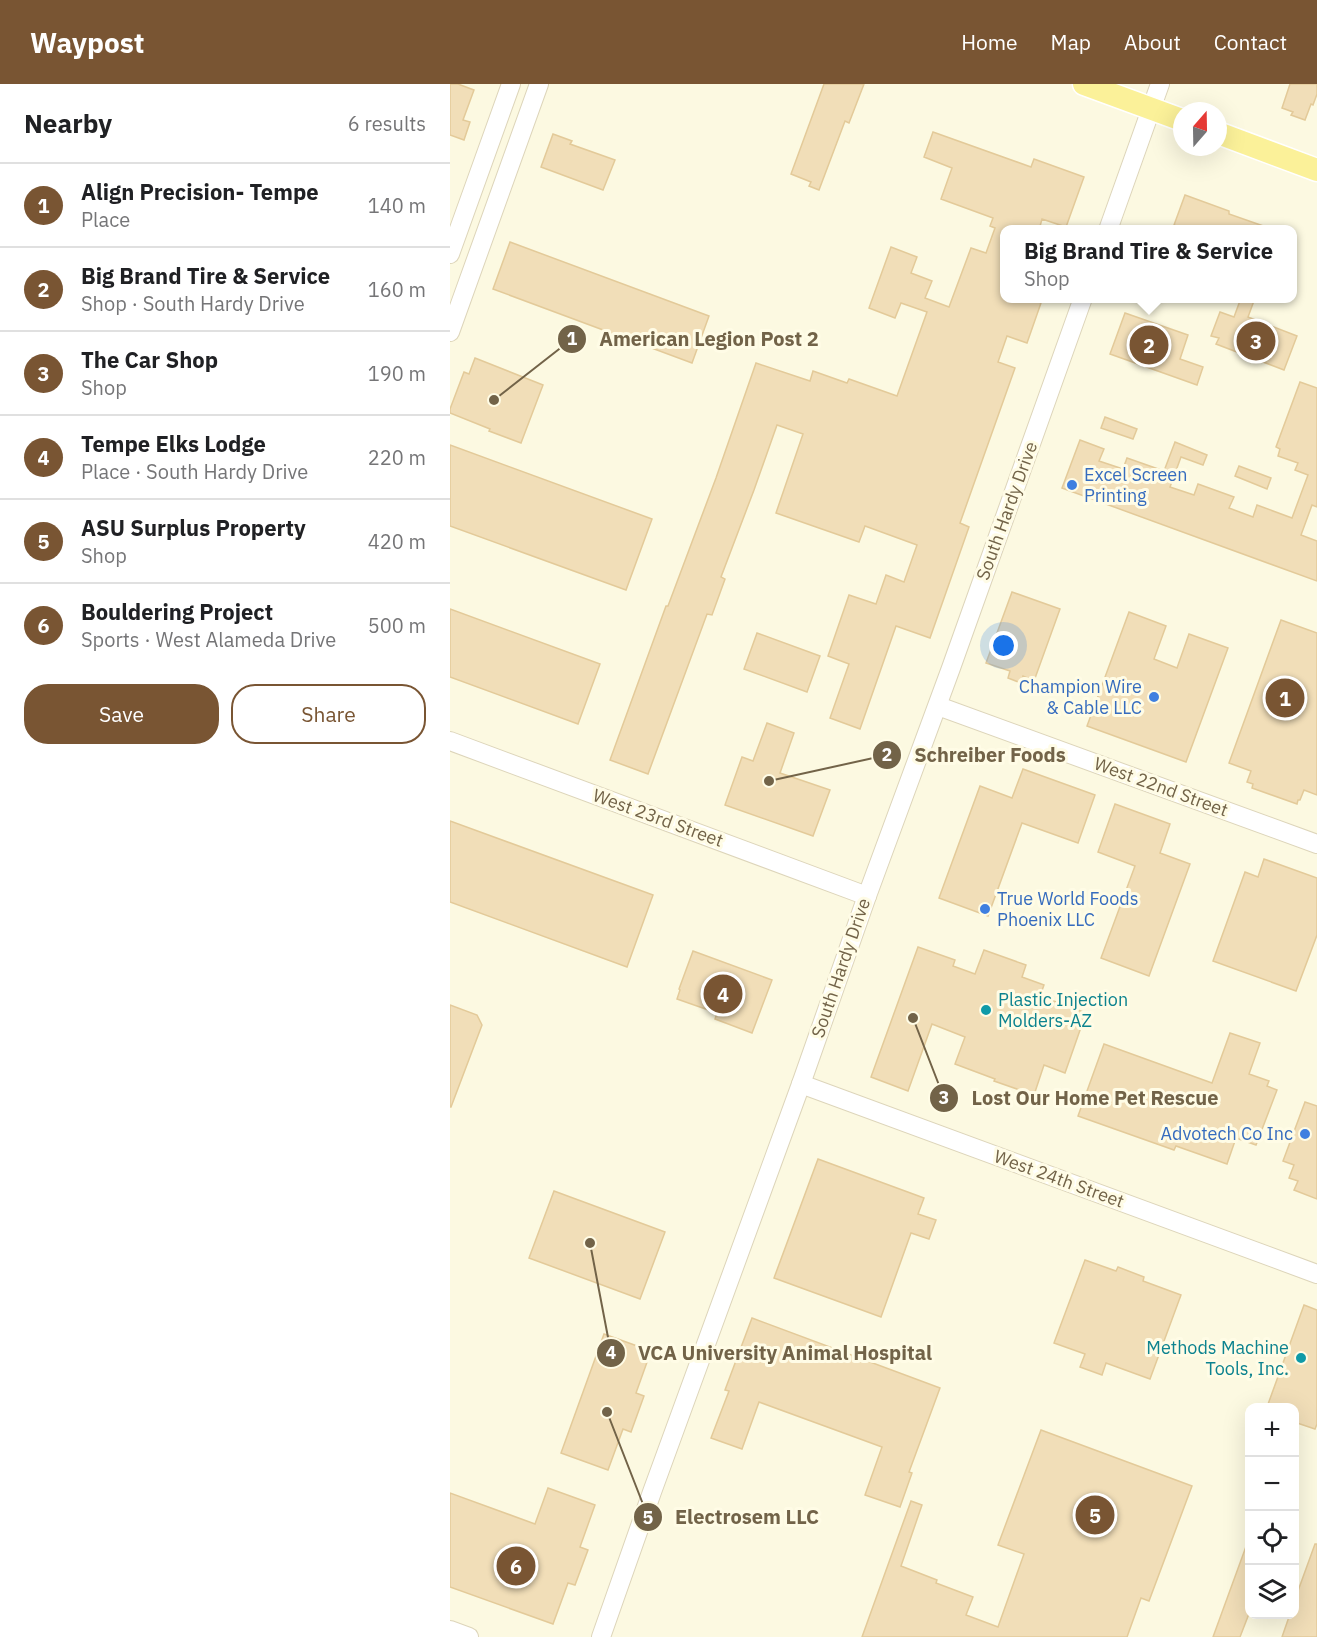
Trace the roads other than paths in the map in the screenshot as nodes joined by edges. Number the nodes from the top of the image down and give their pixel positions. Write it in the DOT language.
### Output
graph roads {
  1 [pos="511,84"];
  2 [pos="540,84"];
  3 [pos="1084,84"];
  4 [pos="1160,84"];
  5 [pos="1151,109"];
  6 [pos="1173,117"];
  7 [pos="1227,136"];
  8 [pos="1317,170"];
  9 [pos="1110,225"];
  10 [pos="450,254"];
  11 [pos="1081,303"];
  12 [pos="450,332"];
  13 [pos="938,706"];
  14 [pos="450,741"];
  15 [pos="1317,844"];
  16 [pos="867,896"];
  17 [pos="801,1084"];
  18 [pos="1317,1274"];
  19 [pos="450,1630"];
  20 [pos="469,1637"];
  21 [pos="601,1637"];
  1 -- 10 [label="street"];
  2 -- 12 [label="street"];
  3 -- 5 [label="main road"];
  4 -- 5 [label="street"];
  5 -- 6 [label="main road"];
  5 -- 9 [label="street"];
  7 -- 8 [label="main road"];
  11 -- 13 [label="street, South Hardy Drive"];
  13 -- 15 [label="street, West 22nd Street"];
  13 -- 16 [label="street, South Hardy Drive"];
  14 -- 16 [label="street, West 23rd Street"];
  16 -- 17 [label="street, South Hardy Drive"];
  17 -- 18 [label="street, West 24th Street"];
  17 -- 21 [label="street, South Hardy Drive"];
  19 -- 20 [label="street"];
}
